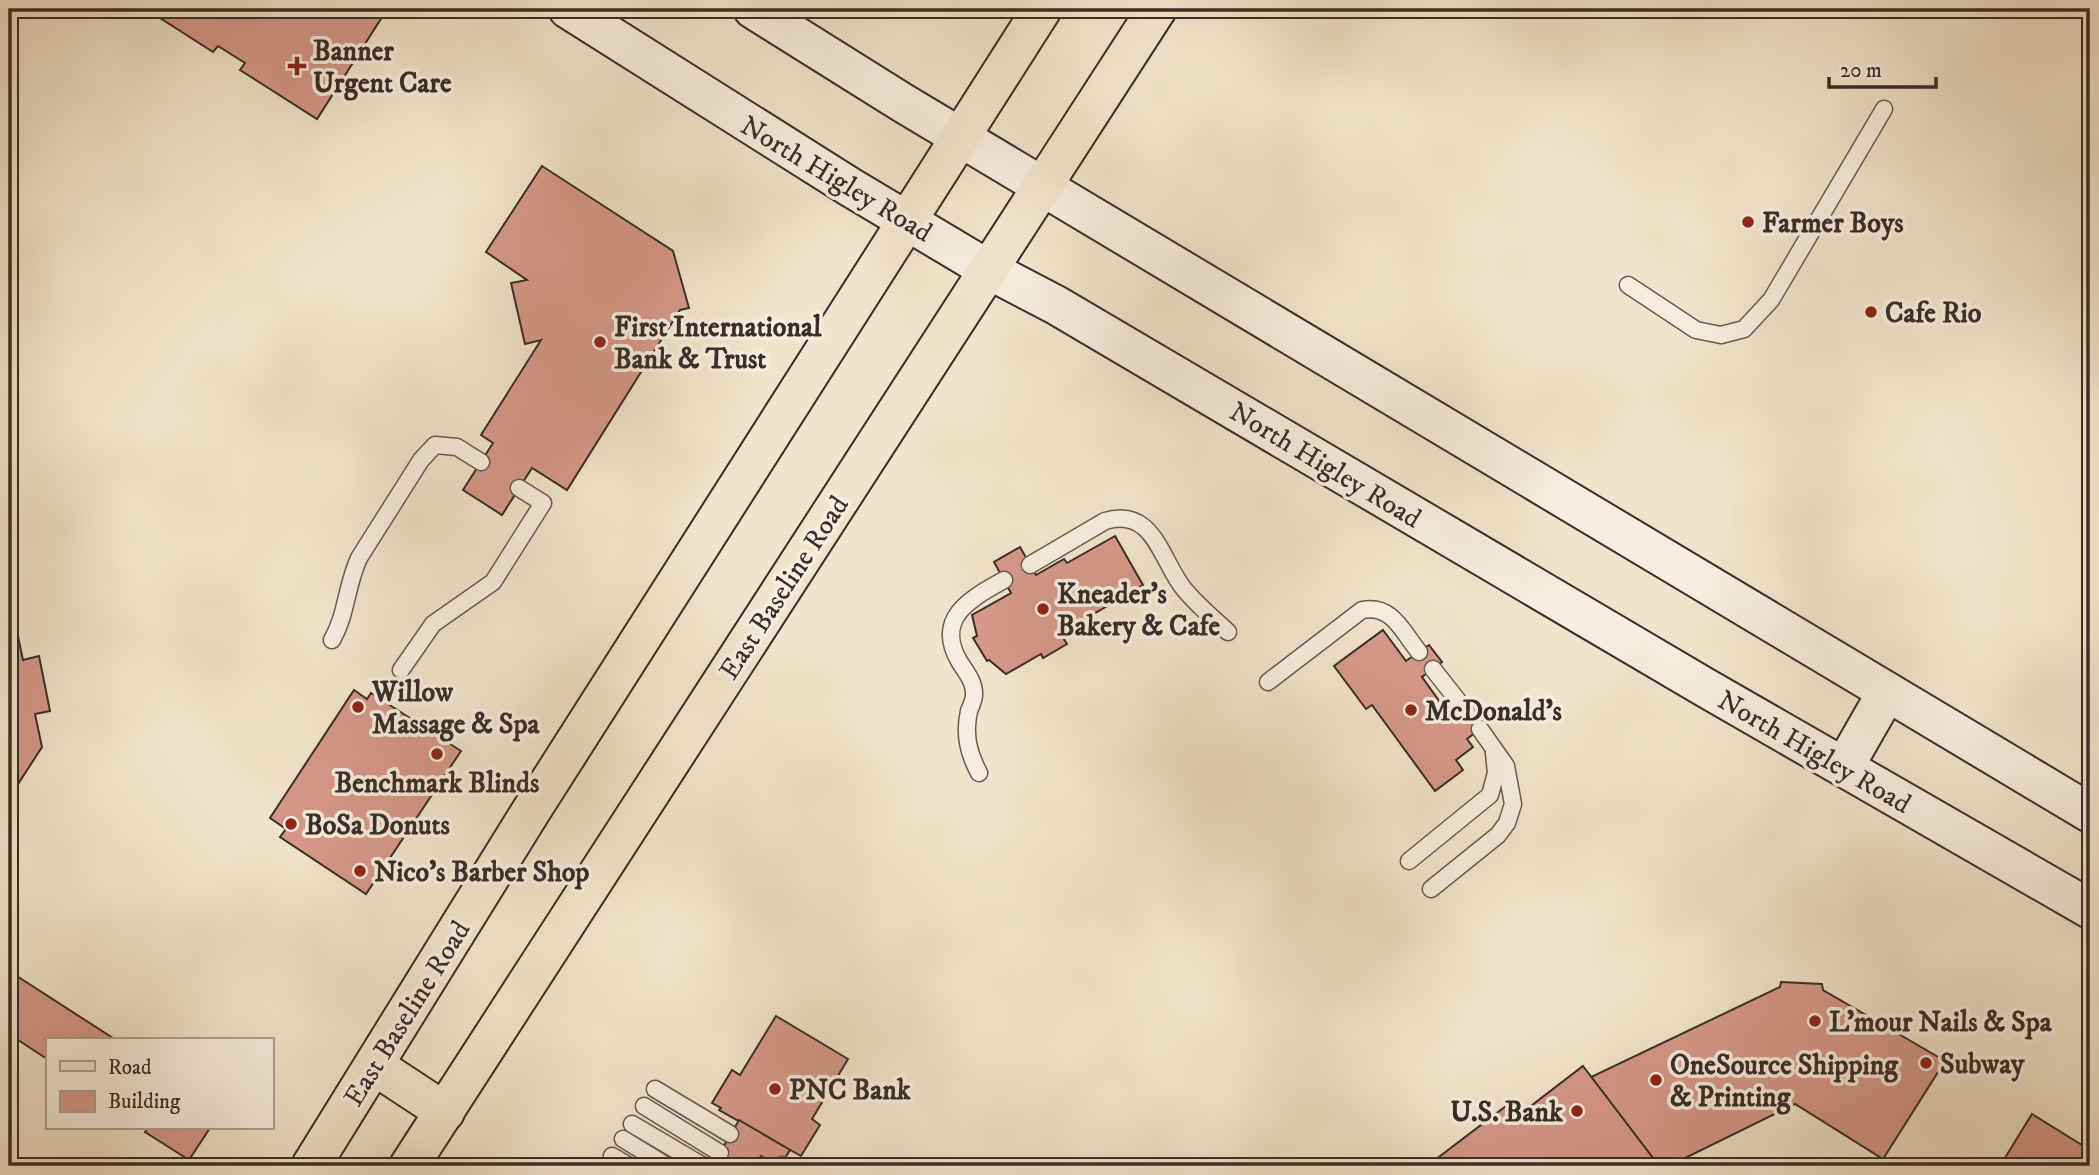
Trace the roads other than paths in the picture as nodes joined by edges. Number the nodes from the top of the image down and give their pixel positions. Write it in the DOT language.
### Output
graph roads {
  1 [pos="568,9"];
  2 [pos="752,9"];
  3 [pos="1042,9"];
  4 [pos="1157,9"];
  5 [pos="1884,109"];
  6 [pos="960,135"];
  7 [pos="1043,186"];
  8 [pos="906,220"];
  9 [pos="989,270"];
  10 [pos="1628,285"];
  11 [pos="481,462"];
  12 [pos="519,488"];
  13 [pos="1030,565"];
  14 [pos="1004,580"];
  15 [pos="1228,632"];
  16 [pos="331,640"];
  17 [pos="1419,652"];
  18 [pos="1433,669"];
  19 [pos="401,670"];
  20 [pos="1268,682"];
  21 [pos="1887,692"];
  22 [pos="1466,711"];
  23 [pos="1480,729"];
  24 [pos="1493,748"];
  25 [pos="1844,767"];
  26 [pos="979,773"];
  27 [pos="2090,813"];
  28 [pos="1409,861"];
  29 [pos="1431,889"];
  30 [pos="2090,909"];
  31 [pos="375,1066"];
  32 [pos="655,1089"];
  33 [pos="644,1106"];
  34 [pos="444,1112"];
  35 [pos="632,1124"];
  36 [pos="730,1134"];
  37 [pos="623,1139"];
  38 [pos="720,1153"];
  39 [pos="612,1156"];
  40 [pos="311,1166"];
  41 [pos="409,1166"];
  42 [pos="629,1166"];
  43 [pos="667,1166"];
  44 [pos="703,1166"];
  1 -- 8 [label="main road, North Higley Road"];
  2 -- 6 [label="main road"];
  3 -- 6 [label="main road, East Baseline Road"];
  4 -- 7 [label="main road, East Baseline Road"];
  5 -- 10 [label="lane"];
  6 -- 7 [label="main road"];
  6 -- 8 [label="main road, East Baseline Road"];
  7 -- 9 [label="main road, East Baseline Road"];
  7 -- 21 [label="main road"];
  8 -- 9 [label="main road, North Higley Road"];
  8 -- 31 [label="main road, East Baseline Road"];
  9 -- 25 [label="main road, North Higley Road"];
  9 -- 34 [label="main road, East Baseline Road"];
  11 -- 16 [label="lane"];
  12 -- 19 [label="lane"];
  13 -- 15 [label="lane"];
  14 -- 26 [label="lane"];
  17 -- 20 [label="lane"];
  18 -- 22 [label="lane"];
  21 -- 25 [label="main road"];
  21 -- 27 [label="main road"];
  23 -- 24 [label="lane"];
  24 -- 28 [label="lane"];
  24 -- 29 [label="lane"];
  25 -- 30 [label="main road, North Higley Road"];
  31 -- 34 [label="main road"];
  31 -- 40 [label="main road, East Baseline Road"];
  32 -- 36 [label="lane"];
  33 -- 38 [label="lane"];
  34 -- 41 [label="main road, East Baseline Road"];
  35 -- 44 [label="lane"];
  37 -- 43 [label="lane"];
  39 -- 42 [label="lane"];
}
